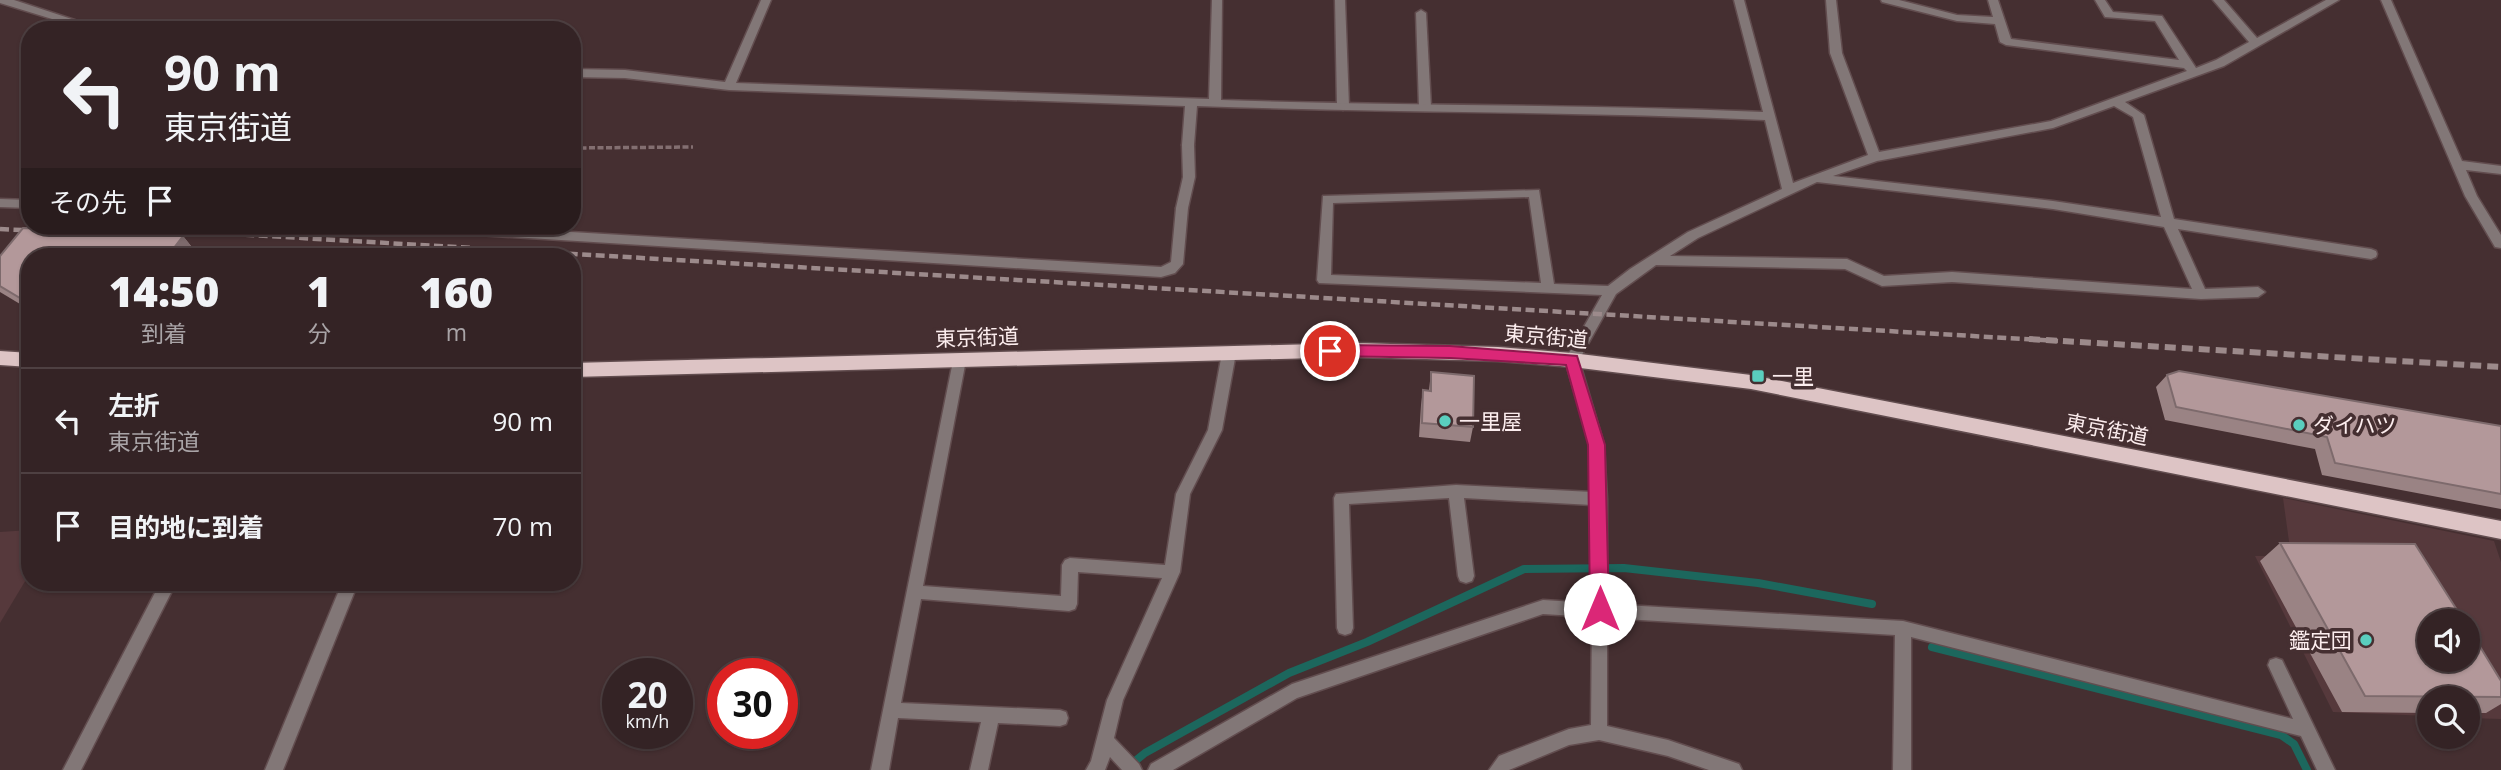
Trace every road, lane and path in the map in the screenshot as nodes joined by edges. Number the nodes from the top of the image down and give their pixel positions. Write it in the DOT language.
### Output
graph roads {
  1 [pos="3,0"];
  2 [pos="766,0"];
  3 [pos="1217,0"];
  4 [pos="1340,0"];
  5 [pos="1739,0"];
  6 [pos="1832,0"];
  7 [pos="1886,0"];
  8 [pos="1993,0"];
  9 [pos="2100,0"];
  10 [pos="2218,0"];
  11 [pos="2334,0"];
  12 [pos="2386,0"];
  13 [pos="1421,13"];
  14 [pos="71,21"];
  15 [pos="2000,22"];
  16 [pos="2256,43"];
  17 [pos="2190,69"];
  18 [pos="581,73"];
  19 [pos="729,86"];
  20 [pos="2115,101"];
  21 [pos="1191,103"];
  22 [pos="1215,103"];
  23 [pos="1343,106"];
  24 [pos="1425,107"];
  25 [pos="1770,116"];
  26 [pos="693,147"];
  27 [pos="581,148"];
  28 [pos="1875,157"];
  29 [pos="2457,165"];
  30 [pos="2501,170"];
  31 [pos="1815,178"];
  32 [pos="1789,190"];
  33 [pos="0,202"];
  34 [pos="21,203"];
  35 [pos="2169,223"];
  36 [pos="547,235"];
  37 [pos="2500,244"];
  38 [pos="2371,254"];
  39 [pos="1654,260"];
  40 [pos="1548,289"];
  41 [pos="1611,291"];
  42 [pos="2258,292"];
  43 [pos="2201,294"];
  44 [pos="1229,354"];
  45 [pos="0,358"];
  46 [pos="21,359"];
  47 [pos="959,360"];
  48 [pos="1572,360"];
  49 [pos="21,370"];
  50 [pos="581,370"];
  51 [pos="0,371"];
  52 [pos="1456,491"];
  53 [pos="1600,499"];
  54 [pos="2501,530"];
  55 [pos="1172,572"];
  56 [pos="1466,576"];
  57 [pos="164,591"];
  58 [pos="347,591"];
  59 [pos="914,593"];
  60 [pos="1600,609"];
  61 [pos="1345,628"];
  62 [pos="1903,628"];
  63 [pos="2276,666"];
  64 [pos="891,710"];
  65 [pos="991,715"];
  66 [pos="1060,718"];
  67 [pos="2307,730"];
  68 [pos="1599,732"];
  69 [pos="1108,743"];
  70 [pos="72,770"];
  71 [pos="274,770"];
  72 [pos="880,770"];
  73 [pos="979,770"];
  74 [pos="1095,770"];
  75 [pos="1133,770"];
  76 [pos="1157,770"];
  77 [pos="1498,770"];
  78 [pos="1733,770"];
  79 [pos="1902,770"];
  80 [pos="2326,770"];
  1 -- 14 [label="street"];
  2 -- 19 [label="street"];
  3 -- 22 [label="street"];
  4 -- 23 [label="street"];
  5 -- 25 [label="street"];
  6 -- 28 [label="street"];
  7 -- 15 [label="street"];
  8 -- 15 [label="street"];
  9 -- 17 [label="street"];
  10 -- 16 [label="street"];
  11 -- 16 [label="street"];
  12 -- 29 [label="street"];
  13 -- 24 [label="street"];
  15 -- 17 [label="street"];
  16 -- 17 [label="street"];
  17 -- 20 [label="street"];
  18 -- 19 [label="street"];
  19 -- 21 [label="street"];
  20 -- 28 [label="street"];
  20 -- 35 [label="street"];
  21 -- 22 [label="street"];
  21 -- 36 [label="street"];
  22 -- 23 [label="street"];
  23 -- 24 [label="street"];
  24 -- 25 [label="street"];
  25 -- 32 [label="street"];
  26 -- 27 [label="path"];
  28 -- 31 [label="street"];
  29 -- 30 [label="street"];
  29 -- 37 [label="street"];
  31 -- 32 [label="street"];
  31 -- 35 [label="street"];
  32 -- 39 [label="street"];
  33 -- 34 [label="street"];
  35 -- 38 [label="street"];
  35 -- 43 [label="street"];
  39 -- 41 [label="street"];
  39 -- 43 [label="street"];
  40 -- 40 [label="street"];
  40 -- 41 [label="street"];
  41 -- 48 [label="street"];
  42 -- 43 [label="street"];
  44 -- 47 [label="highway, 東京街道"];
  44 -- 48 [label="highway, 東京街道"];
  44 -- 55 [label="street"];
  45 -- 46 [label="highway"];
  47 -- 50 [label="highway, 東京街道"];
  47 -- 59 [label="street"];
  48 -- 53 [label="street"];
  48 -- 54 [label="highway, 東京街道"];
  49 -- 51 [label="highway"];
  52 -- 53 [label="street"];
  52 -- 56 [label="street"];
  52 -- 61 [label="street"];
  53 -- 60 [label="street"];
  55 -- 59 [label="street"];
  55 -- 69 [label="street"];
  57 -- 70 [label="street"];
  58 -- 71 [label="street"];
  59 -- 64 [label="street"];
  60 -- 62 [label="street"];
  60 -- 68 [label="street"];
  60 -- 76 [label="street"];
  62 -- 67 [label="street"];
  62 -- 79 [label="street"];
  63 -- 67 [label="street"];
  64 -- 65 [label="street"];
  64 -- 72 [label="street"];
  65 -- 66 [label="street"];
  65 -- 73 [label="street"];
  67 -- 80 [label="street"];
  68 -- 77 [label="street"];
  68 -- 78 [label="street"];
  69 -- 74 [label="street"];
  69 -- 75 [label="street"];
}
